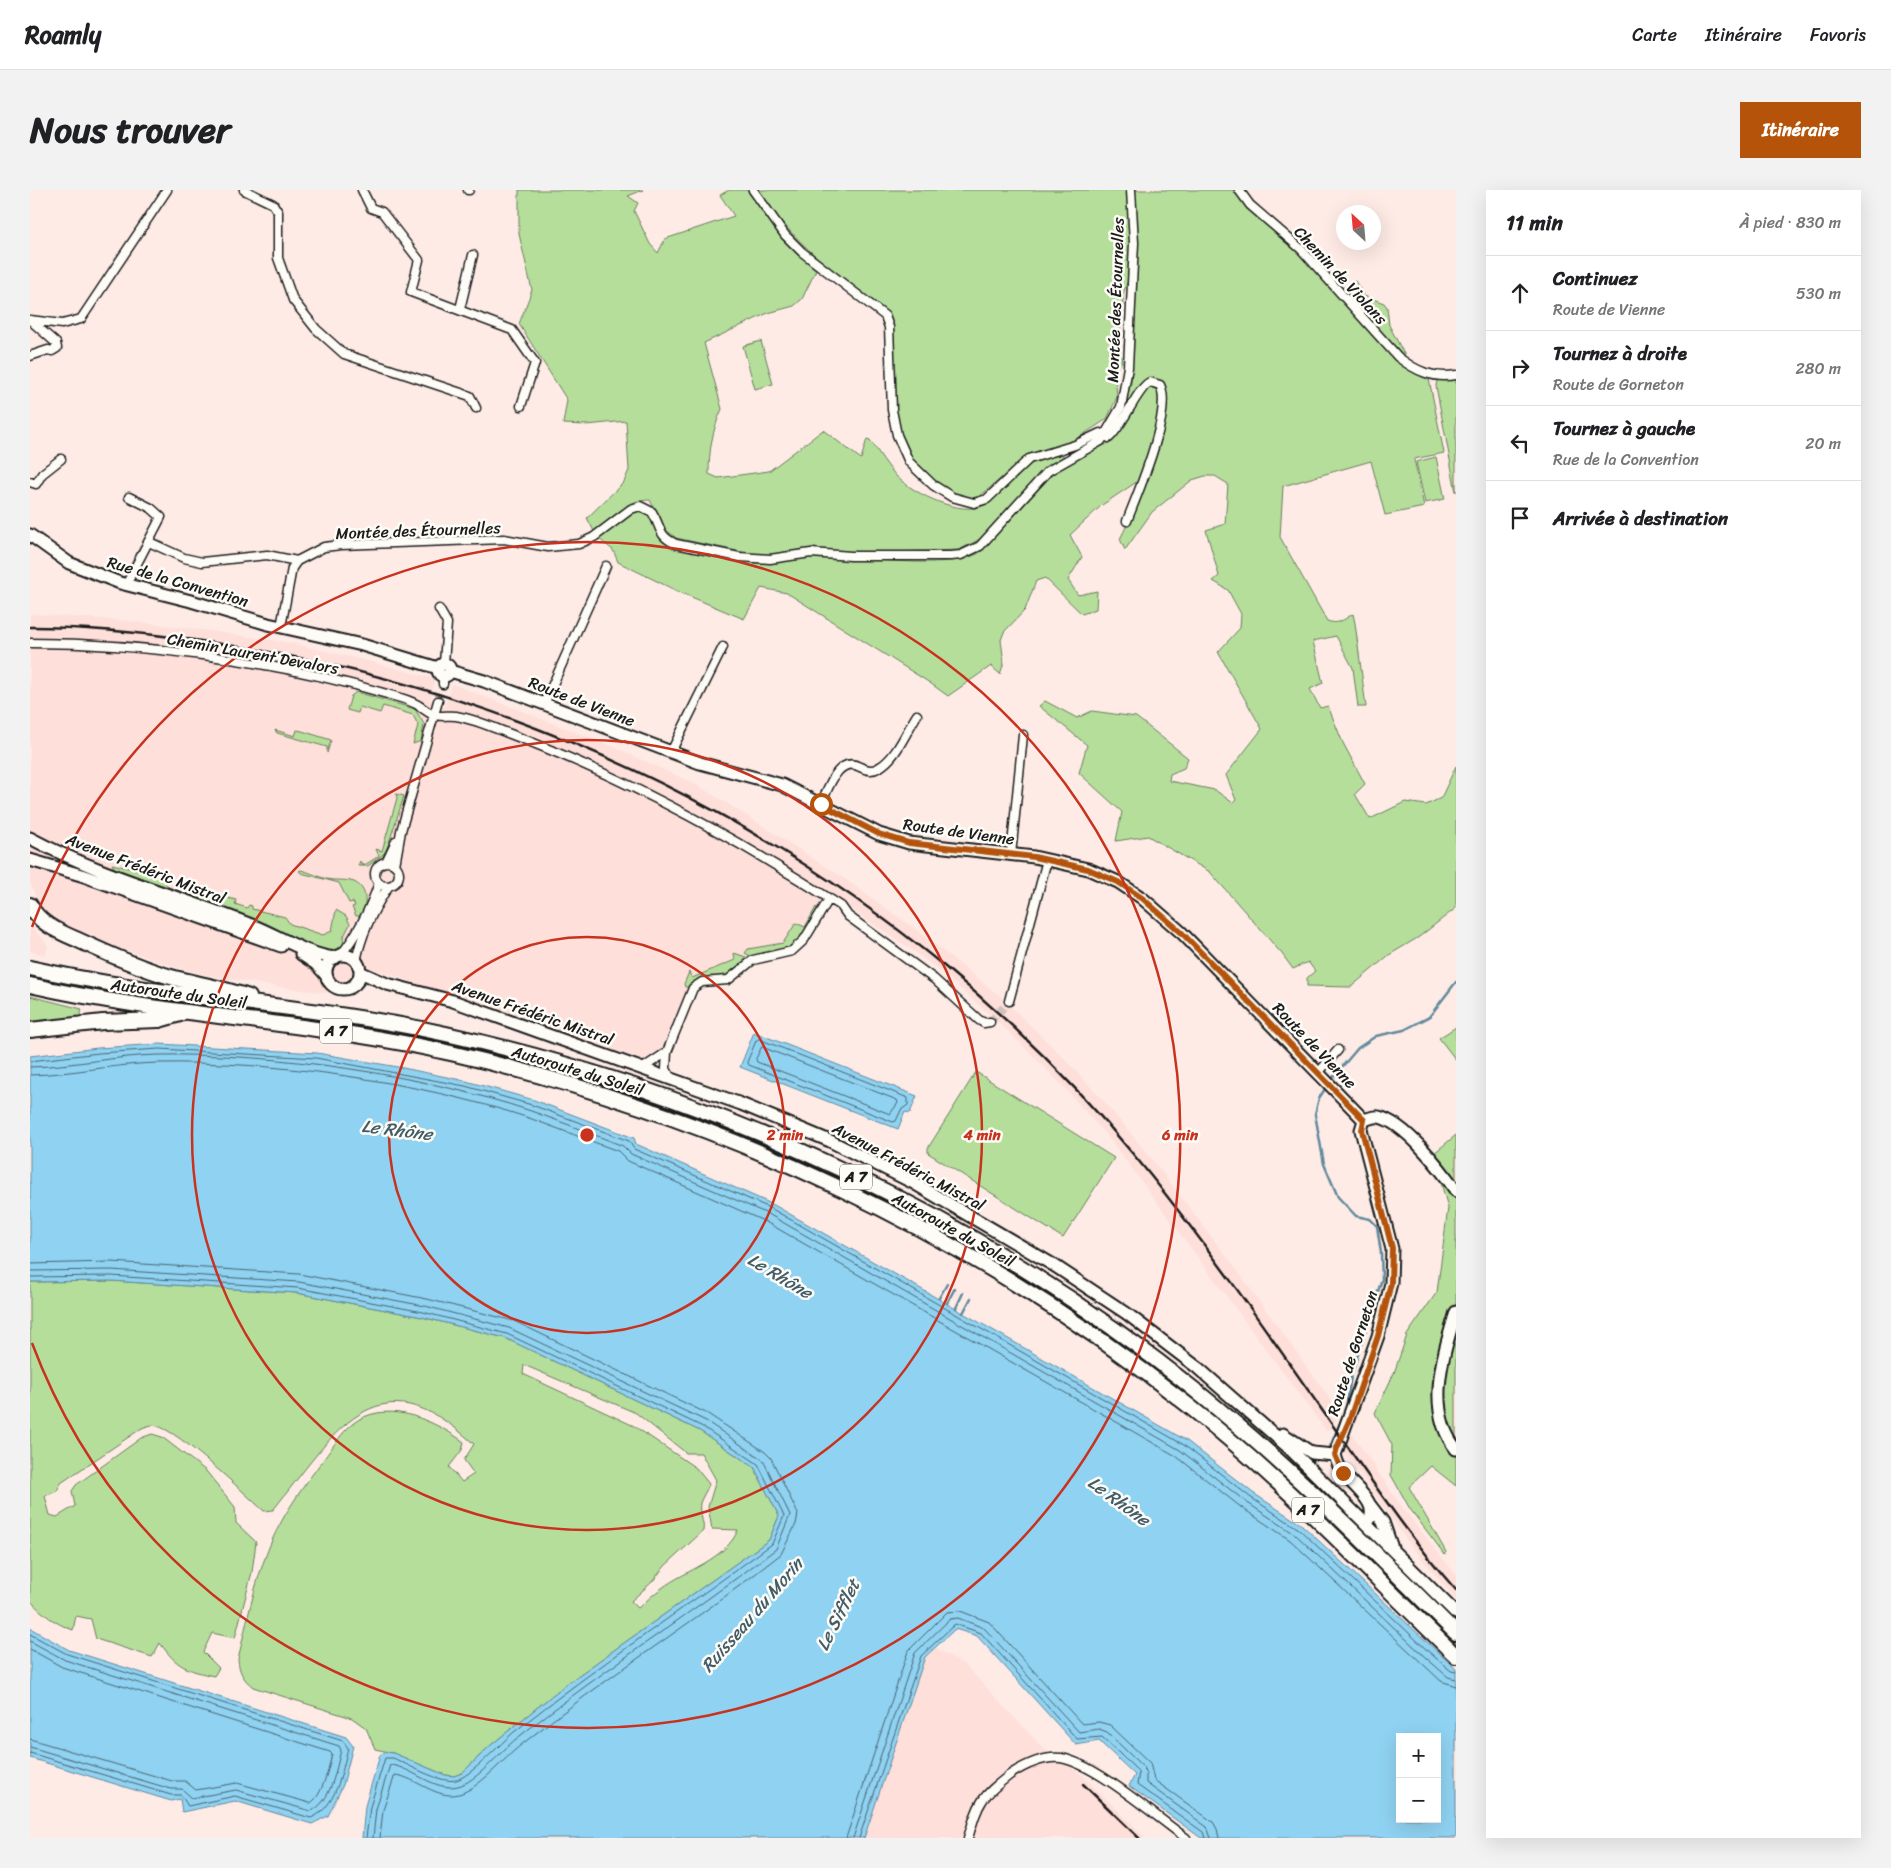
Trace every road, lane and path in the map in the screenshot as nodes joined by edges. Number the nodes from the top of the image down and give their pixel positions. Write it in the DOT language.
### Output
graph roads {
  1 [pos="167,190"];
  2 [pos="244,190"];
  3 [pos="362,190"];
  4 [pos="753,190"];
  5 [pos="1131,190"];
  6 [pos="1239,190"];
  7 [pos="473,255"];
  8 [pos="460,309"];
  9 [pos="30,320"];
  10 [pos="30,356"];
  11 [pos="1456,375"];
  12 [pos="521,406"];
  13 [pos="476,408"];
  14 [pos="1105,436"];
  15 [pos="61,459"];
  16 [pos="30,482"];
  17 [pos="129,497"];
  18 [pos="1127,521"];
  19 [pos="30,535"];
  20 [pos="149,542"];
  21 [pos="296,561"];
  22 [pos="606,566"];
  23 [pos="126,585"];
  24 [pos="439,609"];
  25 [pos="268,624"];
  26 [pos="281,627"];
  27 [pos="30,643"];
  28 [pos="724,647"];
  29 [pos="444,672"];
  30 [pos="438,700"];
  31 [pos="544,704"];
  32 [pos="435,715"];
  33 [pos="917,715"];
  34 [pos="1023,735"];
  35 [pos="671,752"];
  36 [pos="821,804"];
  37 [pos="401,831"];
  38 [pos="30,838"];
  39 [pos="1011,855"];
  40 [pos="30,860"];
  41 [pos="1047,860"];
  42 [pos="386,862"];
  43 [pos="396,865"];
  44 [pos="379,883"];
  45 [pos="388,886"];
  46 [pos="829,899"];
  47 [pos="30,905"];
  48 [pos="362,928"];
  49 [pos="338,957"];
  50 [pos="358,967"];
  51 [pos="30,968"];
  52 [pos="326,975"];
  53 [pos="387,984"];
  54 [pos="30,985"];
  55 [pos="355,985"];
  56 [pos="1009,1001"];
  57 [pos="272,1005"];
  58 [pos="185,1012"];
  59 [pos="990,1022"];
  60 [pos="30,1030"];
  61 [pos="1338,1050"];
  62 [pos="667,1052"];
  63 [pos="643,1068"];
  64 [pos="672,1079"];
  65 [pos="1325,1079"];
  66 [pos="1364,1120"];
  67 [pos="1456,1191"];
  68 [pos="1456,1312"];
  69 [pos="1259,1420"];
  70 [pos="1456,1449"];
  71 [pos="1336,1451"];
  72 [pos="1368,1502"];
  73 [pos="1366,1524"];
  74 [pos="1392,1550"];
  75 [pos="1456,1613"];
  76 [pos="1456,1633"];
  77 [pos="1456,1656"];
  78 [pos="968,1838"];
  79 [pos="1186,1838"];
  1 -- 9 [label="street"];
  2 -- 13 [label="street"];
  3 -- 8 [label="street"];
  4 -- 14 [label="street"];
  5 -- 14 [label="street, Montée des Étournelles"];
  6 -- 11 [label="street, Chemin de Violans"];
  7 -- 8 [label="street"];
  8 -- 12 [label="street"];
  9 -- 10 [label="street"];
  14 -- 18 [label="street"];
  14 -- 21 [label="street, Montée des Étournelles"];
  15 -- 16 [label="street"];
  17 -- 20 [label="street"];
  19 -- 23 [label="street, Rue de la Convention"];
  20 -- 21 [label="street"];
  20 -- 23 [label="street"];
  21 -- 26 [label="street"];
  22 -- 31 [label="street"];
  23 -- 25 [label="street, Rue de la Convention"];
  24 -- 29 [label="street"];
  25 -- 26 [label="street, Route de Vienne"];
  26 -- 29 [label="street, Route de Vienne"];
  27 -- 32 [label="street, Chemin Laurent Devalors"];
  28 -- 35 [label="street"];
  29 -- 31 [label="street, Route de Vienne"];
  30 -- 32 [label="street"];
  31 -- 35 [label="street, Route de Vienne"];
  32 -- 37 [label="street"];
  32 -- 46 [label="street"];
  33 -- 36 [label="street"];
  34 -- 39 [label="street"];
  35 -- 36 [label="street, Route de Vienne"];
  36 -- 39 [label="street, Route de Vienne"];
  37 -- 42 [label="street"];
  37 -- 43 [label="street"];
  38 -- 49 [label="street, Avenue Frédéric Mistral"];
  39 -- 41 [label="street, Route de Vienne"];
  40 -- 52 [label="street, Avenue Frédéric Mistral"];
  41 -- 56 [label="street"];
  41 -- 65 [label="street, Route de Vienne"];
  42 -- 43 [label="street"];
  42 -- 44 [label="street"];
  43 -- 45 [label="street"];
  44 -- 45 [label="street"];
  44 -- 48 [label="street"];
  45 -- 48 [label="street"];
  46 -- 59 [label="street"];
  46 -- 62 [label="street"];
  47 -- 57 [label="highway"];
  48 -- 49 [label="street"];
  48 -- 50 [label="street"];
  49 -- 50 [label="street"];
  49 -- 52 [label="street"];
  50 -- 53 [label="street, Avenue Frédéric Mistral"];
  50 -- 55 [label="street"];
  51 -- 57 [label="highway, Autoroute du Soleil / A 7"];
  52 -- 55 [label="street"];
  53 -- 55 [label="street, Avenue Frédéric Mistral"];
  53 -- 63 [label="street, Avenue Frédéric Mistral"];
  54 -- 58 [label="highway, Autoroute du Soleil / A 7"];
  57 -- 76 [label="highway, Autoroute du Soleil / A 7"];
  58 -- 60 [label="highway"];
  58 -- 77 [label="highway, Autoroute du Soleil / A 7"];
  61 -- 65 [label="street"];
  62 -- 63 [label="street"];
  62 -- 64 [label="street"];
  63 -- 64 [label="street, Avenue Frédéric Mistral"];
  64 -- 69 [label="street, Avenue Frédéric Mistral"];
  65 -- 66 [label="street, Route de Vienne"];
  66 -- 67 [label="street"];
  66 -- 71 [label="street, Route de Gorneton"];
  68 -- 70 [label="street"];
  69 -- 71 [label="street"];
  69 -- 73 [label="street"];
  71 -- 72 [label="street"];
  72 -- 73 [label="street"];
  72 -- 74 [label="street"];
  73 -- 74 [label="street"];
  74 -- 75 [label="street"];
  78 -- 79 [label="street"];
}
